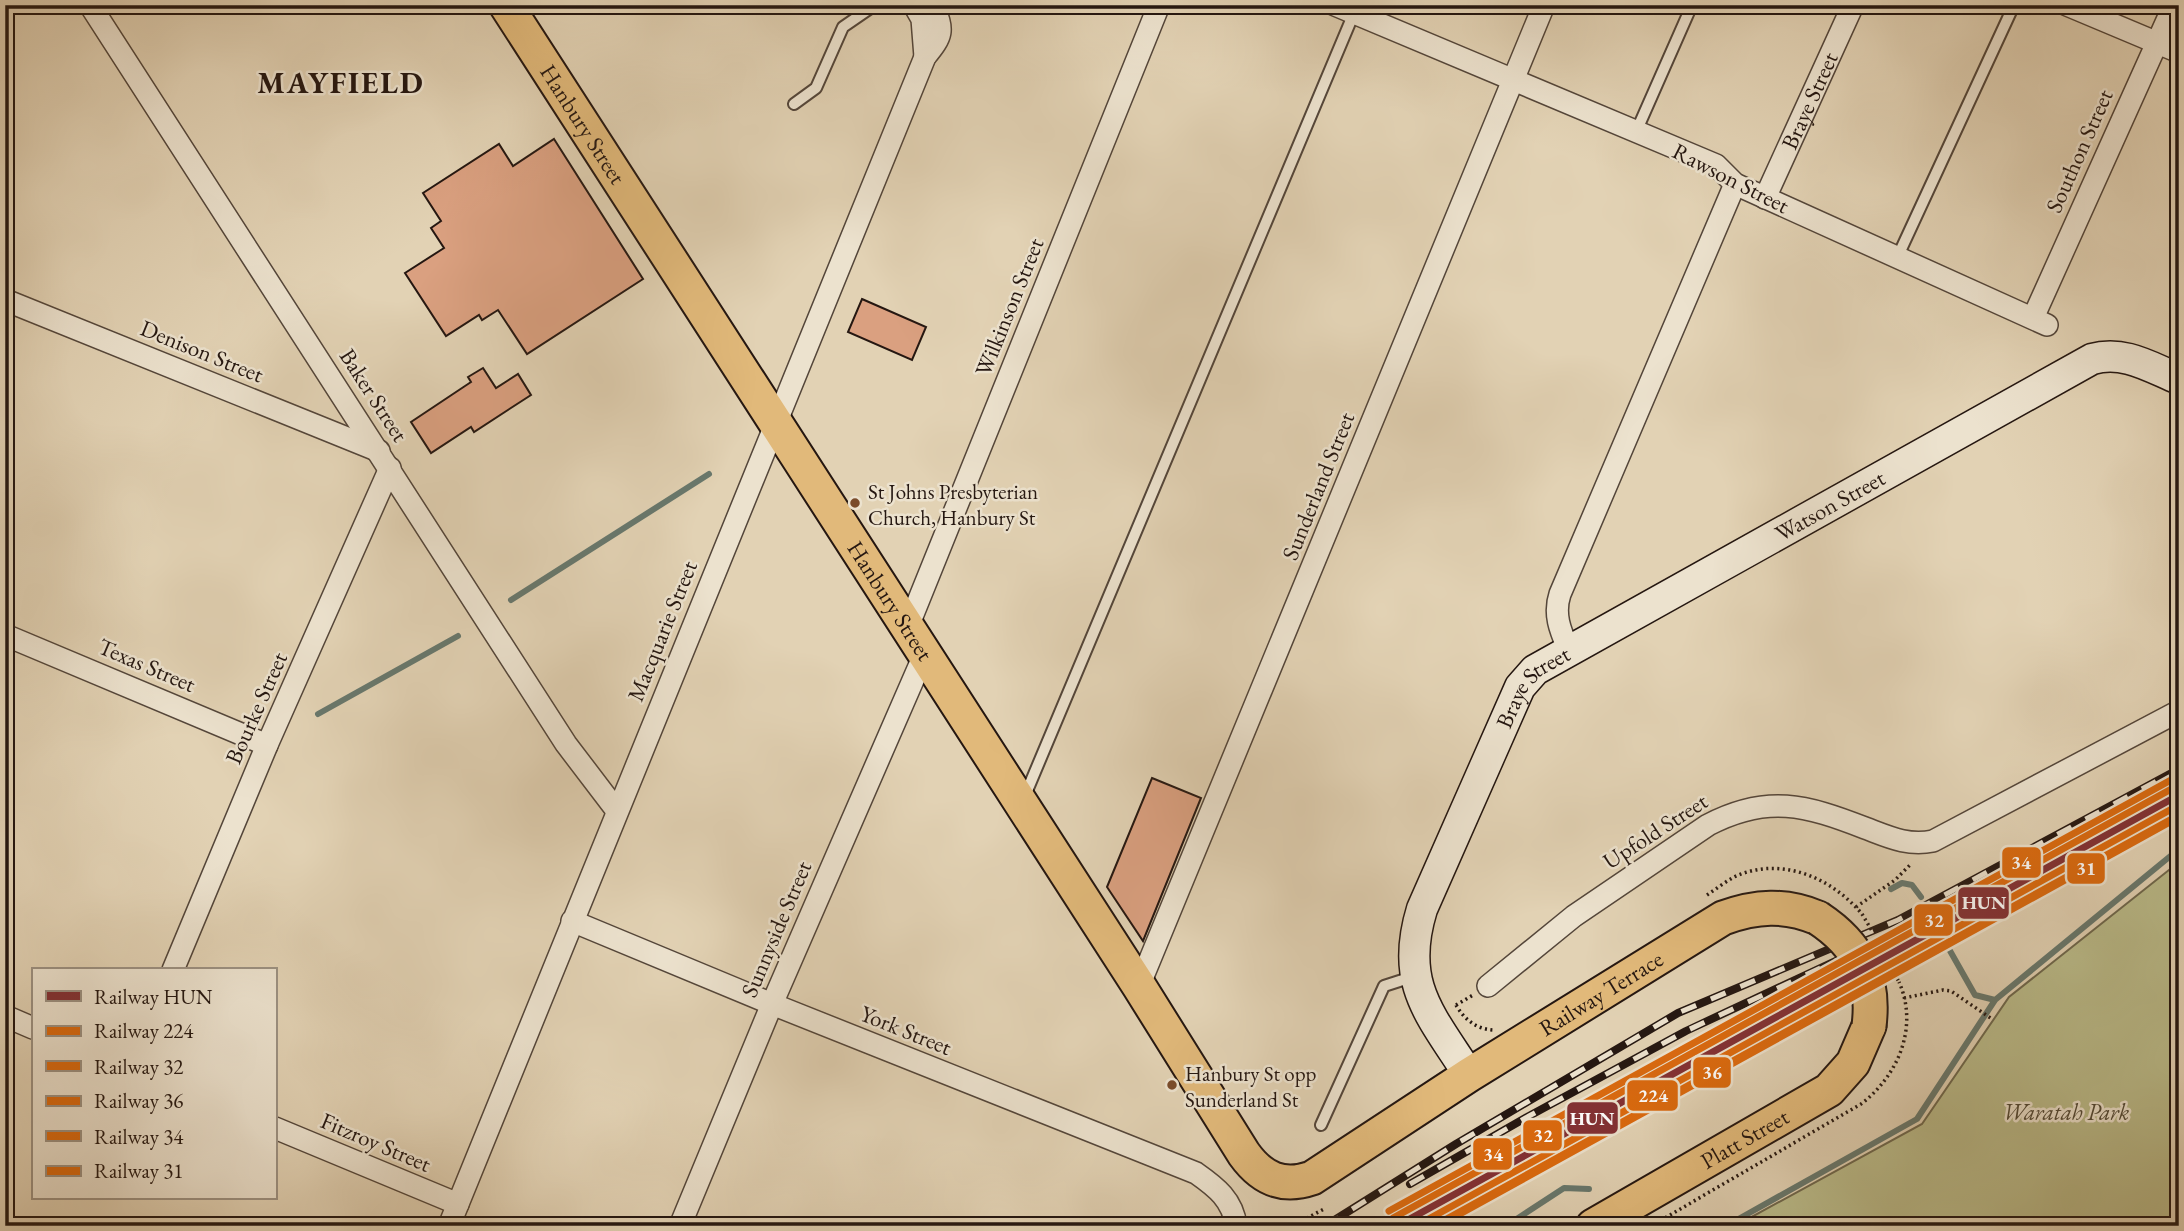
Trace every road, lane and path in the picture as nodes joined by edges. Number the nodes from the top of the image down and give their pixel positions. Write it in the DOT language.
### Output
graph roads {
  1 [pos="90,5"];
  2 [pos="506,5"];
  3 [pos="875,5"];
  4 [pos="914,5"];
  5 [pos="933,5"];
  6 [pos="1159,5"];
  7 [pos="1544,5"];
  8 [pos="1692,5"];
  9 [pos="1853,5"];
  10 [pos="2014,5"];
  11 [pos="2067,5"];
  12 [pos="2174,5"];
  13 [pos="1356,10"];
  14 [pos="2156,43"];
  15 [pos="2179,52"];
  16 [pos="925,57"];
  17 [pos="1514,80"];
  18 [pos="794,104"];
  19 [pos="1636,132"];
  20 [pos="1735,184"];
  21 [pos="1765,198"];
  22 [pos="1897,258"];
  23 [pos="5,300"];
  24 [pos="2040,321"];
  25 [pos="2179,379"];
  26 [pos="775,423"];
  27 [pos="385,460"];
  28 [pos="5,635"];
  29 [pos="915,642"];
  30 [pos="1569,651"];
  31 [pos="2179,711"];
  32 [pos="267,745"];
  33 [pos="1022,804"];
  34 [pos="617,811"];
  35 [pos="1895,880"];
  36 [pos="1856,907"];
  37 [pos="572,921"];
  38 [pos="174,968"];
  39 [pos="1415,976"];
  40 [pos="1139,986"];
  41 [pos="1488,986"];
  42 [pos="1904,998"];
  43 [pos="772,1004"];
  44 [pos="5,1016"];
  45 [pos="1992,1019"];
  46 [pos="1869,1026"];
  47 [pos="32,1028"];
  48 [pos="1469,1075"];
  49 [pos="1321,1125"];
  50 [pos="276,1128"];
  51 [pos="1285,1183"];
  52 [pos="458,1204"];
  53 [pos="1324,1209"];
  54 [pos="1282,1217"];
  55 [pos="449,1226"];
  56 [pos="681,1226"];
  57 [pos="1236,1226"];
  58 [pos="1286,1226"];
  59 [pos="1292,1226"];
  60 [pos="1363,1226"];
  61 [pos="1377,1226"];
  62 [pos="1593,1226"];
  1 -- 27 [label="street, Baker Street"];
  2 -- 26 [label="main road, Hanbury Street"];
  3 -- 18 [label="lane"];
  4 -- 16 [label="street, Macquarie Street"];
  5 -- 16 [label="street, Macquarie Street"];
  6 -- 29 [label="street, Wilkinson Street"];
  7 -- 17 [label="street, Sunderland Street"];
  8 -- 19 [label="lane"];
  9 -- 21 [label="street, Braye Street"];
  10 -- 22 [label="lane"];
  11 -- 14 [label="street"];
  12 -- 14 [label="street, Southon Street"];
  13 -- 17 [label="street, Rawson Street"];
  13 -- 33 [label="lane"];
  14 -- 15 [label="street"];
  14 -- 24 [label="street, Southon Street"];
  16 -- 26 [label="street, Macquarie Street"];
  17 -- 19 [label="street, Rawson Street"];
  17 -- 40 [label="street, Sunderland Street"];
  19 -- 20 [label="street, Rawson Street"];
  20 -- 21 [label="street, Rawson Street"];
  20 -- 30 [label="street, Braye Street"];
  21 -- 22 [label="street, Rawson Street"];
  22 -- 24 [label="street, Rawson Street"];
  23 -- 27 [label="street, Denison Street"];
  25 -- 30 [label="street, Watson Street"];
  26 -- 29 [label="main road, Hanbury Street"];
  26 -- 34 [label="street, Macquarie Street"];
  27 -- 32 [label="street, Bourke Street"];
  27 -- 34 [label="street, Baker Street"];
  28 -- 32 [label="street, Texas Street"];
  29 -- 33 [label="main road, Hanbury Street"];
  29 -- 43 [label="street, Sunnyside Street"];
  30 -- 39 [label="street, Braye Street"];
  31 -- 41 [label="street, Upfold Street"];
  32 -- 38 [label="street, Bourke Street"];
  33 -- 40 [label="main road, Hanbury Street"];
  34 -- 37 [label="street, Macquarie Street"];
  35 -- 36 [label="path"];
  37 -- 43 [label="street, York Street"];
  37 -- 52 [label="street, Macquarie Street"];
  39 -- 48 [label="street, Braye Street"];
  39 -- 49 [label="lane"];
  40 -- 51 [label="main road, Hanbury Street"];
  42 -- 45 [label="path"];
  43 -- 56 [label="street, Sunnyside Street"];
  43 -- 57 [label="street, York Street"];
  44 -- 47 [label="street"];
  46 -- 48 [label="main road, Railway Terrace, bridge"];
  46 -- 62 [label="main road, Platt Street"];
  48 -- 51 [label="main road, Railway Terrace"];
  50 -- 52 [label="street, Fitzroy Street"];
  52 -- 55 [label="street, Macquarie Street"];
  53 -- 59 [label="path"];
  54 -- 58 [label="path"];
  60 -- 61 [label="path"];
}
